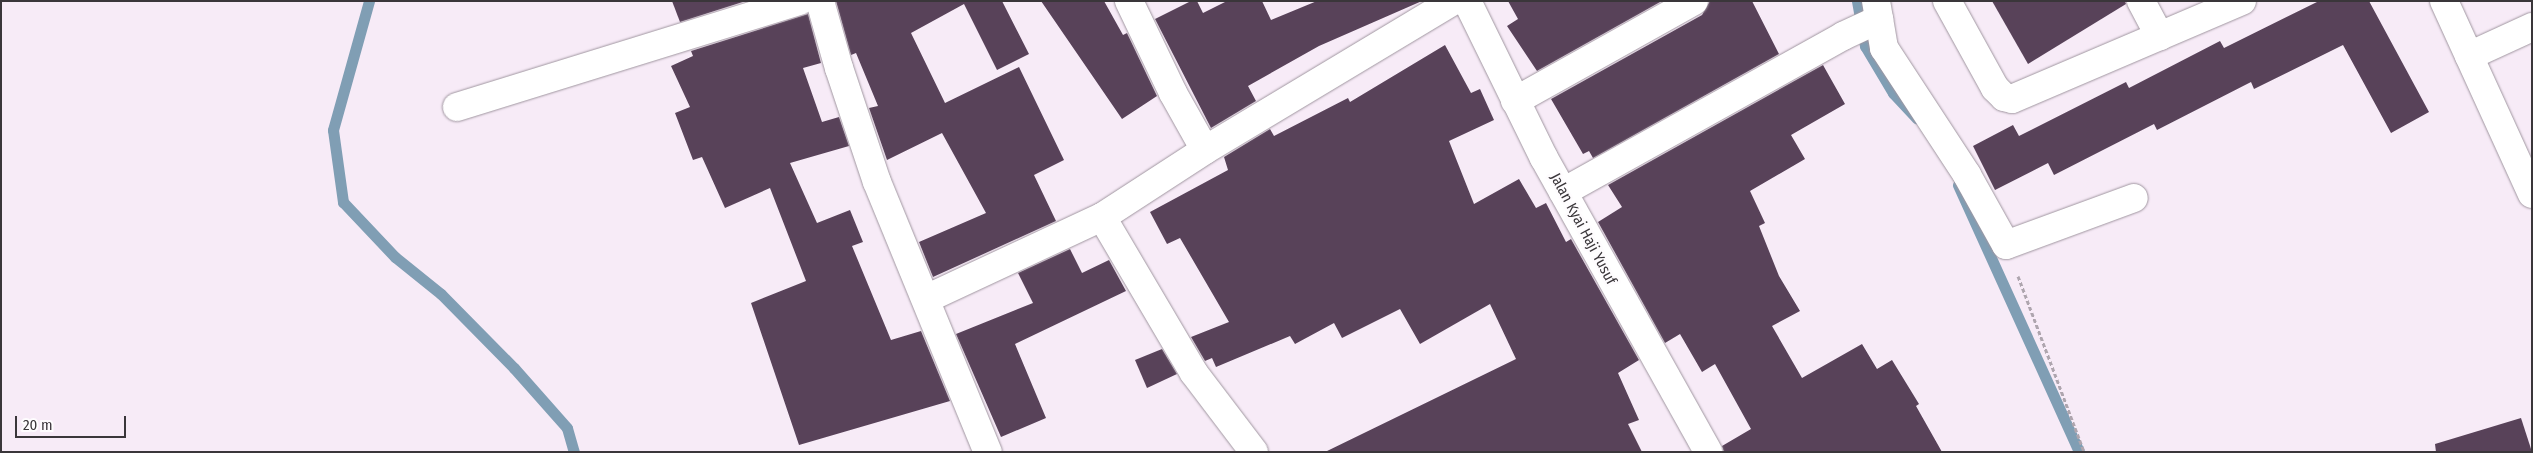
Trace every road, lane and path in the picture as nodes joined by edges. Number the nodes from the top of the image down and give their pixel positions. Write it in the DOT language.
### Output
graph roads {
  1 [pos="800,1"];
  2 [pos="820,1"];
  3 [pos="1129,1"];
  4 [pos="1453,1"];
  5 [pos="1467,1"];
  6 [pos="1694,1"];
  7 [pos="1947,1"];
  8 [pos="2141,1"];
  9 [pos="2242,1"];
  10 [pos="2444,1"];
  11 [pos="1877,10"];
  12 [pos="2532,27"];
  13 [pos="2160,36"];
  14 [pos="2469,56"];
  15 [pos="1515,100"];
  16 [pos="457,107"];
  17 [pos="1205,150"];
  18 [pos="1563,192"];
  19 [pos="2532,194"];
  20 [pos="2134,198"];
  21 [pos="1102,217"];
  22 [pos="2006,245"];
  23 [pos="926,299"];
  24 [pos="988,452"];
  25 [pos="1254,452"];
  26 [pos="1708,452"];
  27 [pos="2084,452"];
  1 -- 16 [label="street"];
  2 -- 23 [label="street"];
  3 -- 17 [label="street"];
  4 -- 17 [label="street"];
  5 -- 15 [label="street, Jalan Kyai Haji Yusuf"];
  6 -- 15 [label="street"];
  7 -- 13 [label="street"];
  8 -- 13 [label="street"];
  9 -- 13 [label="street"];
  10 -- 14 [label="street"];
  11 -- 18 [label="street"];
  11 -- 22 [label="street"];
  12 -- 14 [label="street"];
  14 -- 19 [label="street"];
  15 -- 18 [label="street, Jalan Kyai Haji Yusuf"];
  17 -- 21 [label="street"];
  18 -- 26 [label="street, Jalan Kyai Haji Yusuf"];
  20 -- 22 [label="street"];
  21 -- 23 [label="street"];
  21 -- 25 [label="street"];
  22 -- 27 [label="path"];
  23 -- 24 [label="street"];
}
